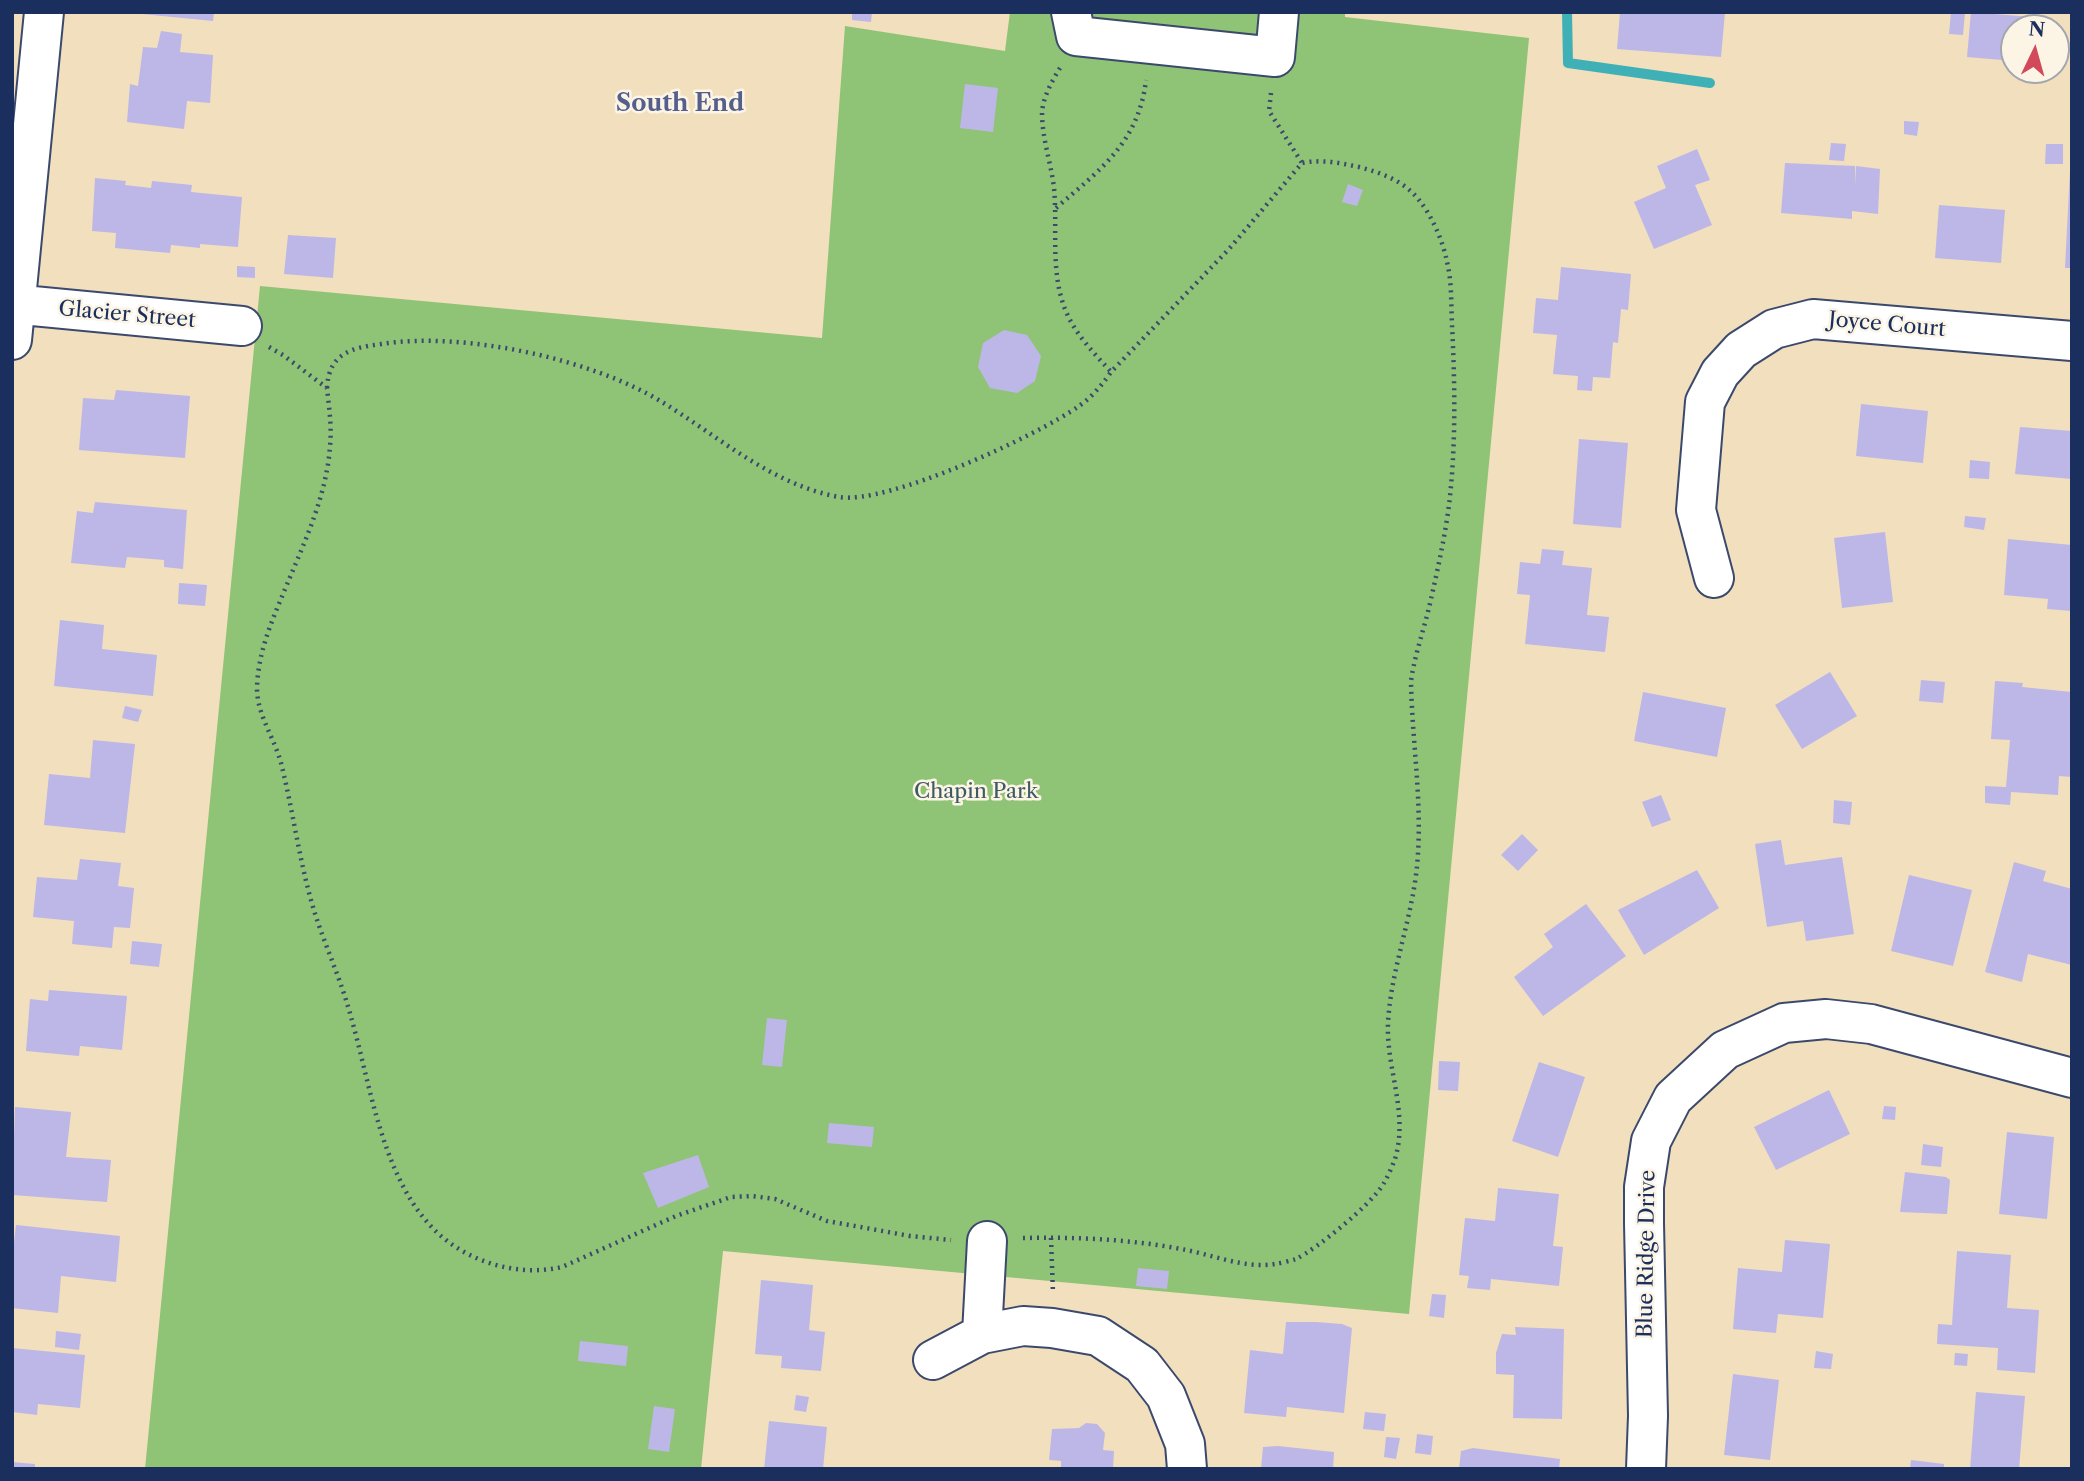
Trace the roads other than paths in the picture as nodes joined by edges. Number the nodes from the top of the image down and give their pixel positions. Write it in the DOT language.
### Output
graph roads {
  1 [pos="44,12"];
  2 [pos="1279,12"];
  3 [pos="1074,24"];
  4 [pos="1159,34"];
  5 [pos="13,316"];
  6 [pos="242,326"];
  7 [pos="2072,341"];
  8 [pos="1714,578"];
  9 [pos="2072,1078"];
  10 [pos="987,1241"];
  11 [pos="982,1334"];
  12 [pos="933,1360"];
  13 [pos="1188,1469"];
  14 [pos="1646,1469"];
  1 -- 5 [label="street"];
  2 -- 4 [label="street"];
  3 -- 4 [label="street"];
  5 -- 6 [label="street, Glacier Street"];
  7 -- 8 [label="street, Joyce Court"];
  9 -- 14 [label="street, Blue Ridge Drive"];
  10 -- 11 [label="street"];
  11 -- 12 [label="street"];
  11 -- 13 [label="street"];
}
